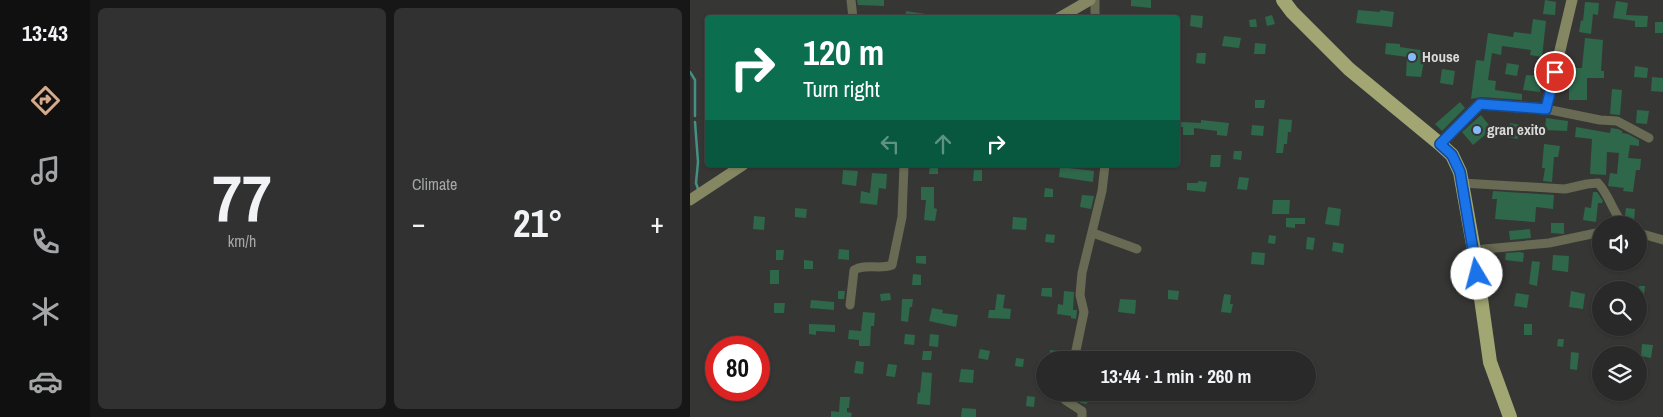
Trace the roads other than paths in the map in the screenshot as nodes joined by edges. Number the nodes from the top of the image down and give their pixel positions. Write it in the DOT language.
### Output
graph roads {
  1 [pos="850,0"];
  2 [pos="1090,0"];
  3 [pos="1095,0"];
  4 [pos="1283,0"];
  5 [pos="1572,0"];
  6 [pos="852,15"];
  7 [pos="1064,15"];
  8 [pos="1095,15"];
  9 [pos="1546,109"];
  10 [pos="1648,138"];
  11 [pos="1440,144"];
  12 [pos="740,167"];
  13 [pos="904,167"];
  14 [pos="1106,167"];
  15 [pos="1462,183"];
  16 [pos="690,200"];
  17 [pos="1617,216"];
  18 [pos="1093,233"];
  19 [pos="1592,234"];
  20 [pos="1647,236"];
  21 [pos="1663,240"];
  22 [pos="1137,249"];
  23 [pos="1474,250"];
  24 [pos="850,305"];
  25 [pos="1076,351"];
  26 [pos="1067,401"];
  27 [pos="1082,417"];
  28 [pos="1510,417"];
  1 -- 6 [label="street"];
  2 -- 7 [label="main road"];
  3 -- 8 [label="street"];
  4 -- 11 [label="highway"];
  5 -- 9 [label="main road"];
  9 -- 10 [label="street"];
  9 -- 11 [label="main road"];
  11 -- 15 [label="highway"];
  12 -- 16 [label="main road"];
  13 -- 24 [label="street"];
  14 -- 18 [label="street"];
  15 -- 17 [label="street"];
  15 -- 23 [label="highway"];
  18 -- 22 [label="street"];
  18 -- 25 [label="street"];
  19 -- 23 [label="street"];
  20 -- 21 [label="street"];
  23 -- 28 [label="highway"];
  26 -- 27 [label="street"];
}
